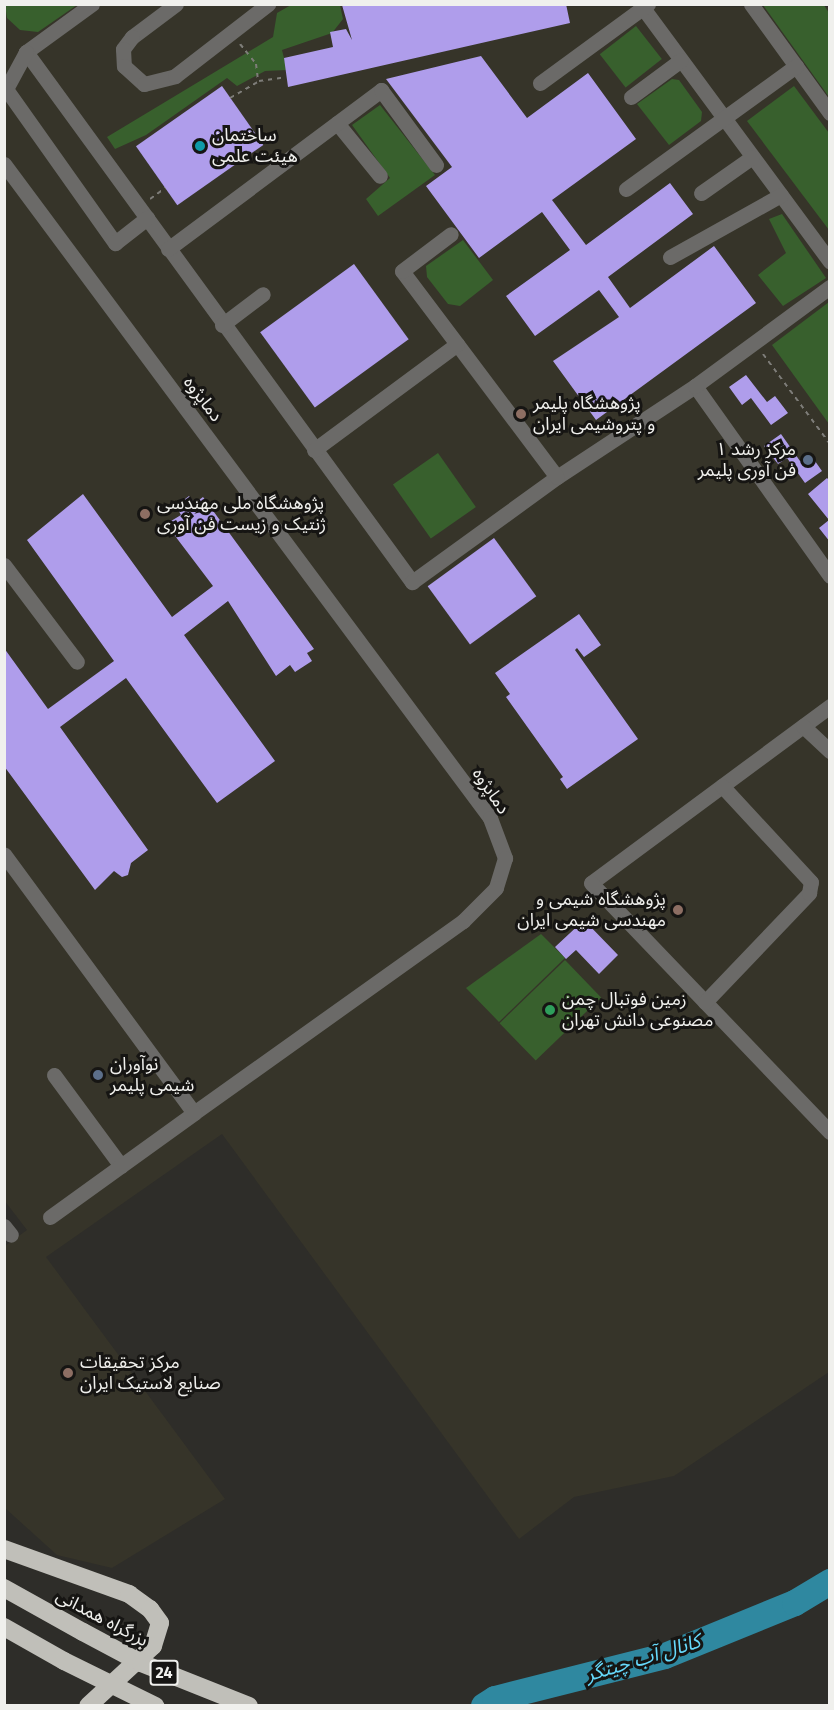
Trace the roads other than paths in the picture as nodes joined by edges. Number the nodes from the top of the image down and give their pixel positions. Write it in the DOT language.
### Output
graph roads {
  1 [pos="92,4"];
  2 [pos="176,4"];
  3 [pos="268,4"];
  4 [pos="751,4"];
  5 [pos="645,6"];
  6 [pos="26,52"];
  7 [pos="681,60"];
  8 [pos="795,66"];
  9 [pos="540,82"];
  10 [pos="631,97"];
  11 [pos="830,112"];
  12 [pos="724,118"];
  13 [pos="337,123"];
  14 [pos="752,157"];
  15 [pos="4,164"];
  16 [pos="436,165"];
  17 [pos="380,176"];
  18 [pos="626,189"];
  19 [pos="701,194"];
  20 [pos="781,195"];
  21 [pos="143,212"];
  22 [pos="451,234"];
  23 [pos="168,249"];
  24 [pos="670,257"];
  25 [pos="830,262"];
  26 [pos="830,287"];
  27 [pos="263,294"];
  28 [pos="222,325"];
  29 [pos="457,344"];
  30 [pos="695,386"];
  31 [pos="314,450"];
  32 [pos="557,477"];
  33 [pos="4,566"];
  34 [pos="830,576"];
  35 [pos="77,662"];
  36 [pos="830,706"];
  37 [pos="803,726"];
  38 [pos="830,751"];
  39 [pos="722,786"];
  40 [pos="4,854"];
  41 [pos="705,1002"];
  42 [pos="54,1075"];
  43 [pos="194,1113"];
  44 [pos="827,1125"];
  45 [pos="121,1166"];
  46 [pos="50,1217"];
  47 [pos="4,1549"];
  48 [pos="4,1588"];
  49 [pos="4,1627"];
  50 [pos="88,1706"];
  51 [pos="154,1706"];
  52 [pos="249,1706"];
  1 -- 6 [label="street"];
  2 -- 3 [label="street"];
  4 -- 8 [label="street"];
  5 -- 7 [label="street"];
  5 -- 9 [label="street"];
  6 -- 21 [label="street"];
  6 -- 21 [label="street"];
  7 -- 10 [label="street"];
  7 -- 12 [label="street"];
  8 -- 11 [label="street"];
  8 -- 12 [label="street"];
  12 -- 14 [label="street"];
  12 -- 18 [label="street"];
  13 -- 16 [label="street"];
  13 -- 17 [label="street"];
  13 -- 23 [label="street"];
  14 -- 19 [label="street"];
  14 -- 20 [label="street"];
  15 -- 43 [label="street, دماپژوه"];
  20 -- 24 [label="street"];
  20 -- 25 [label="street"];
  21 -- 23 [label="street"];
  22 -- 29 [label="street"];
  23 -- 28 [label="street"];
  26 -- 30 [label="street"];
  27 -- 28 [label="street"];
  28 -- 31 [label="street"];
  29 -- 31 [label="street"];
  29 -- 32 [label="street"];
  30 -- 32 [label="street"];
  30 -- 34 [label="street"];
  31 -- 32 [label="street"];
  33 -- 35 [label="street"];
  36 -- 37 [label="street"];
  37 -- 38 [label="street"];
  37 -- 39 [label="street"];
  39 -- 41 [label="street"];
  39 -- 41 [label="street"];
  40 -- 43 [label="street"];
  41 -- 44 [label="street"];
  42 -- 45 [label="street"];
  43 -- 45 [label="street, دماپژوه"];
  45 -- 46 [label="street, دماپژوه"];
  47 -- 50 [label="highway"];
  48 -- 52 [label="highway, بزرگراه همدانی / 24, bridge"];
  49 -- 51 [label="highway, 24, bridge"];
}
